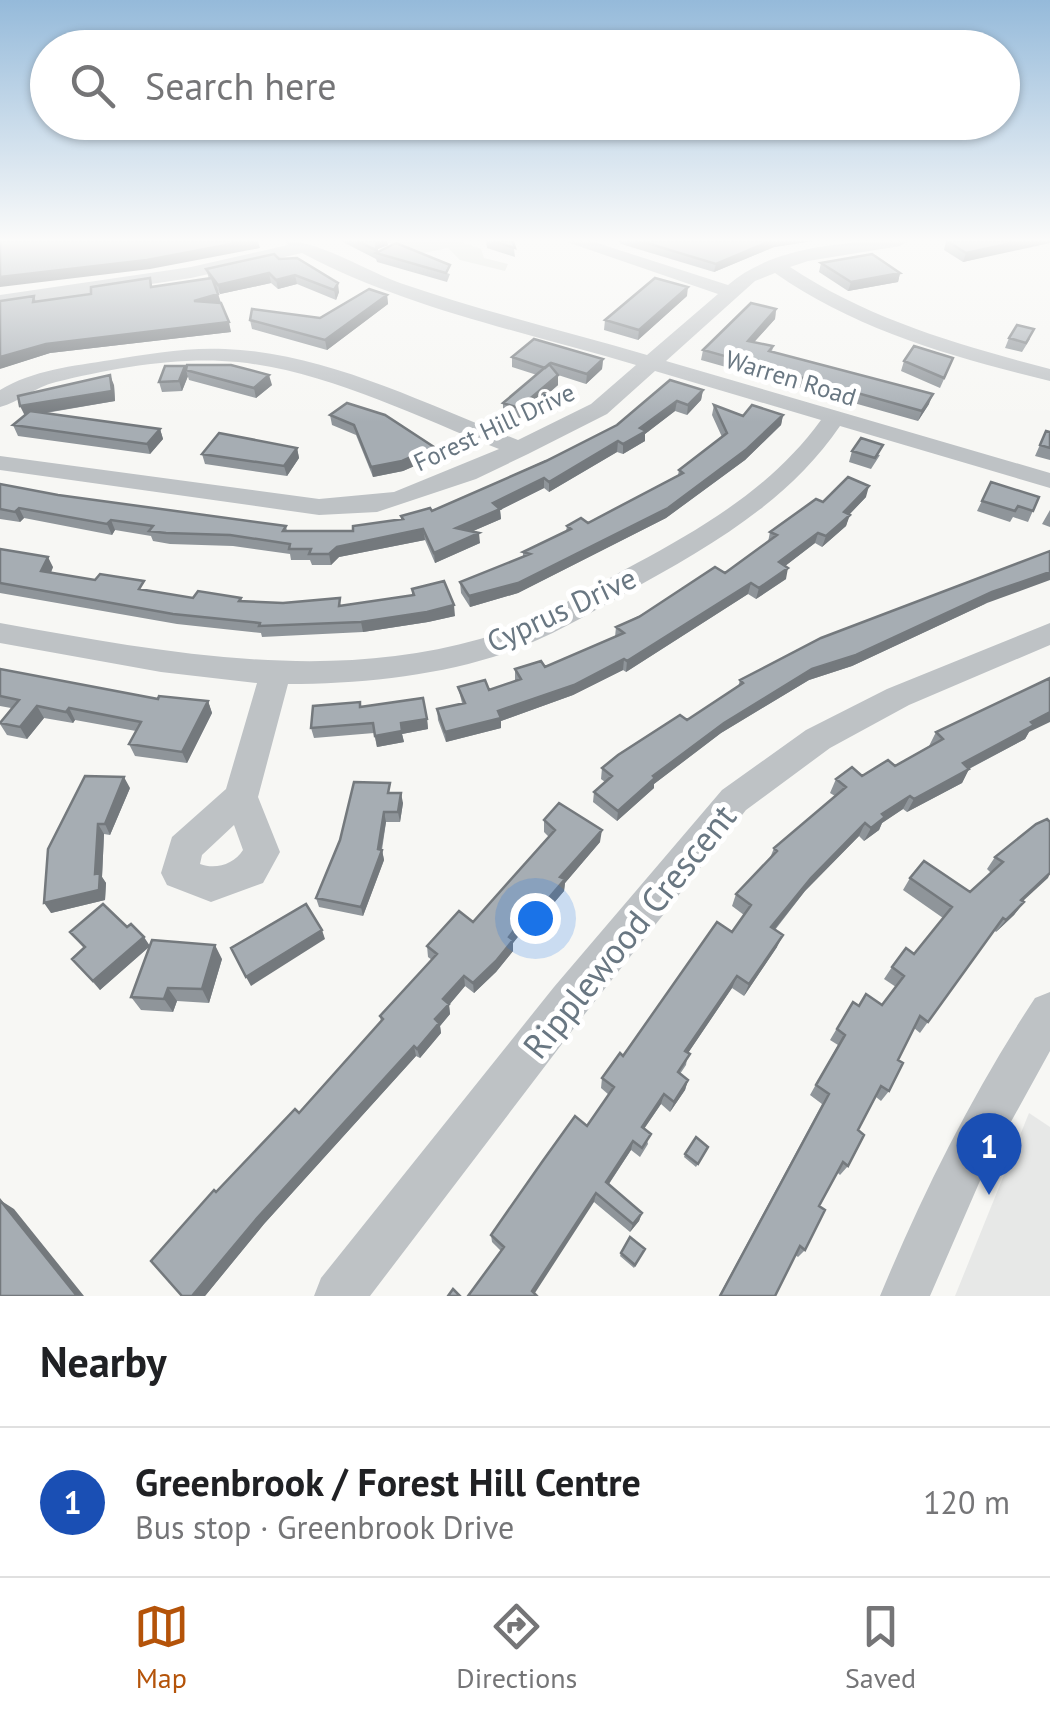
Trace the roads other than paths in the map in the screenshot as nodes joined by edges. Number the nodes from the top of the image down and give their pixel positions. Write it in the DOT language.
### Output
graph roads {
  1 [pos="442,301"];
  2 [pos="719,301"];
  3 [pos="832,301"];
  4 [pos="653,364"];
  5 [pos="1050,376"];
  6 [pos="0,400"];
  7 [pos="833,419"];
  8 [pos="520,450"];
  9 [pos="0,463"];
  10 [pos="1050,481"];
  11 [pos="0,633"];
  12 [pos="1050,633"];
  13 [pos="275,675"];
  14 [pos="241,797"];
  15 [pos="1050,1013"];
  16 [pos="339,1296"];
  17 [pos="904,1296"];
  1 -- 4 [label="street, Warren Road"];
  2 -- 4 [label="street, Forest Hill Drive"];
  3 -- 5 [label="street"];
  4 -- 7 [label="street, Warren Road"];
  4 -- 8 [label="street, Forest Hill Drive"];
  6 -- 8 [label="street"];
  7 -- 10 [label="street, Warren Road"];
  7 -- 13 [label="street, Cyprus Drive"];
  8 -- 9 [label="street, Forest Hill Drive"];
  11 -- 13 [label="street, Cyprus Drive"];
  12 -- 16 [label="street, Ripplewood Crescent"];
  13 -- 14 [label="street"];
  15 -- 17 [label="street"];
}
